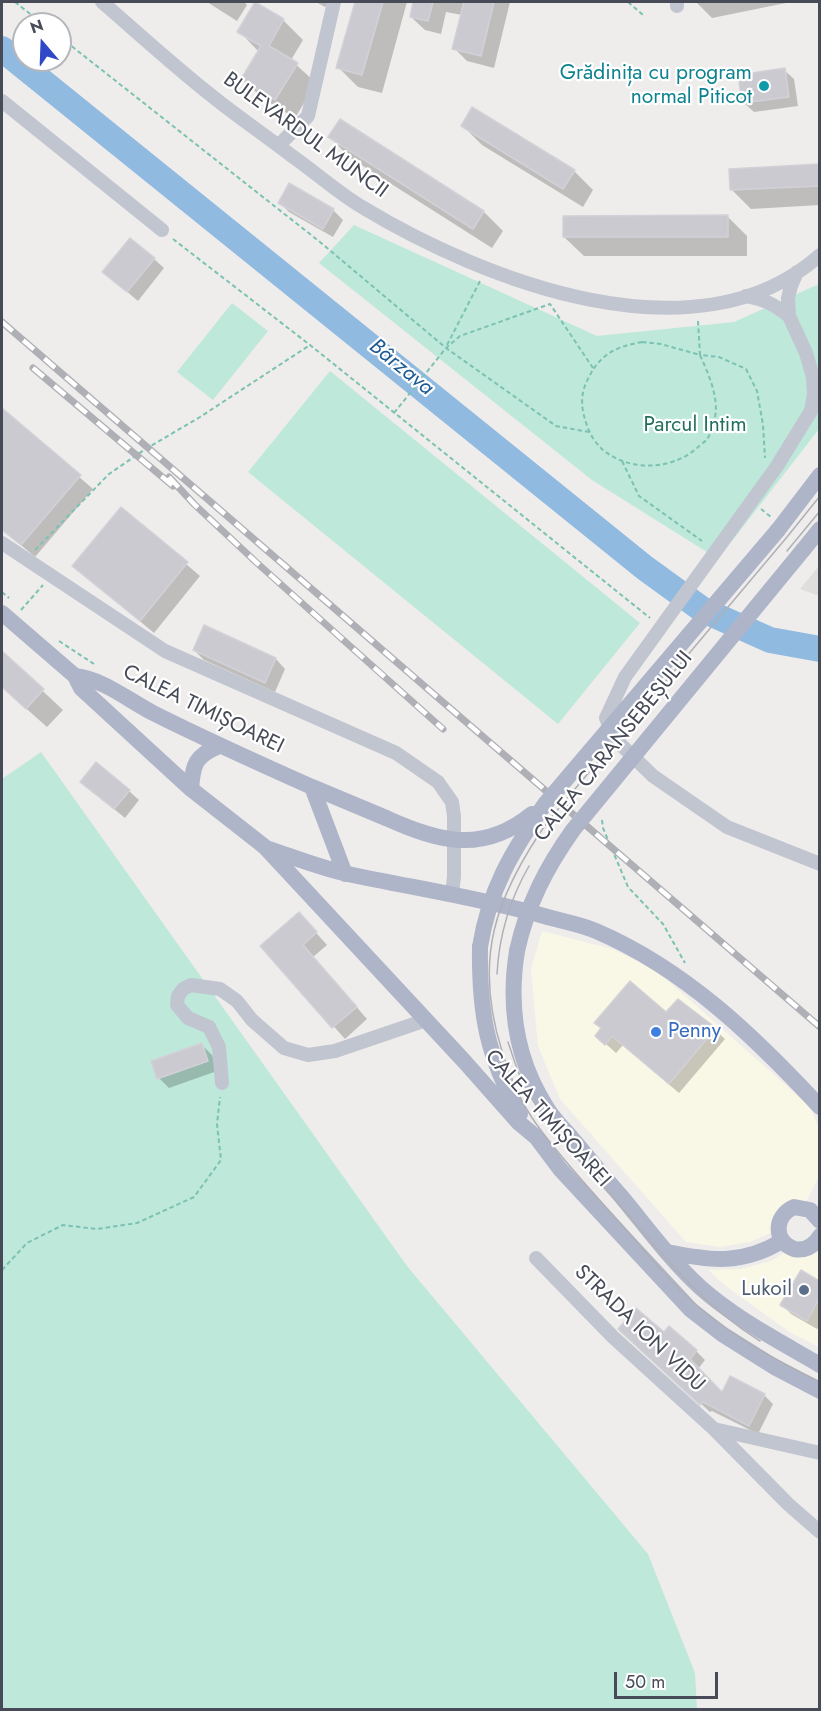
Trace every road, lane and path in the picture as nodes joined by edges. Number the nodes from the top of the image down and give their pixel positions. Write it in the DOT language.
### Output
graph roads {
  1 [pos="15,2"];
  2 [pos="102,2"];
  3 [pos="334,2"];
  4 [pos="628,2"];
  5 [pos="28,12"];
  6 [pos="643,15"];
  7 [pos="72,46"];
  8 [pos="2,101"];
  9 [pos="279,145"];
  10 [pos="162,230"];
  11 [pos="817,259"];
  12 [pos="797,272"];
  13 [pos="481,279"];
  14 [pos="746,296"];
  15 [pos="789,316"];
  16 [pos="698,321"];
  17 [pos="310,345"];
  18 [pos="446,348"];
  19 [pos="700,355"];
  20 [pos="593,368"];
  21 [pos="394,413"];
  22 [pos="589,432"];
  23 [pos="765,458"];
  24 [pos="622,461"];
  25 [pos="819,476"];
  26 [pos="751,502"];
  27 [pos="777,525"];
  28 [pos="819,529"];
  29 [pos="702,541"];
  30 [pos="2,543"];
  31 [pos="26,560"];
  32 [pos="51,576"];
  33 [pos="21,610"];
  34 [pos="2,613"];
  35 [pos="662,620"];
  36 [pos="75,676"];
  37 [pos="219,746"];
  38 [pos="312,787"];
  39 [pos="191,789"];
  40 [pos="545,804"];
  41 [pos="601,814"];
  42 [pos="333,843"];
  43 [pos="265,848"];
  44 [pos="314,863"];
  45 [pos="819,864"];
  46 [pos="345,874"];
  47 [pos="452,895"];
  48 [pos="687,966"];
  49 [pos="426,1020"];
  50 [pos="222,1083"];
  51 [pos="819,1107"];
  52 [pos="536,1137"];
  53 [pos="818,1214"];
  54 [pos="782,1241"];
  55 [pos="817,1243"];
  56 [pos="667,1252"];
  57 [pos="536,1258"];
  58 [pos="2,1270"];
  59 [pos="819,1365"];
  60 [pos="819,1391"];
  61 [pos="714,1429"];
  62 [pos="819,1453"];
  63 [pos="819,1532"];
  1 -- 5 [label="path"];
  2 -- 9 [label="street, BULEVARDUL MUNCII"];
  3 -- 9 [label="street"];
  4 -- 6 [label="path"];
  7 -- 18 [label="path"];
  8 -- 10 [label="street"];
  9 -- 14 [label="street, BULEVARDUL MUNCII"];
  10 -- 17 [label="path"];
  11 -- 12 [label="street, BULEVARDUL MUNCII"];
  12 -- 14 [label="street, BULEVARDUL MUNCII"];
  12 -- 15 [label="street"];
  13 -- 18 [label="path"];
  14 -- 15 [label="street"];
  15 -- 26 [label="street"];
  16 -- 19 [label="path"];
  17 -- 21 [label="path"];
  17 -- 31 [label="path"];
  18 -- 20 [label="path"];
  18 -- 21 [label="path"];
  18 -- 22 [label="path"];
  19 -- 20 [label="path"];
  19 -- 23 [label="path"];
  19 -- 24 [label="path"];
  20 -- 22 [label="path"];
  21 -- 35 [label="path"];
  22 -- 24 [label="path"];
  24 -- 29 [label="path"];
  25 -- 27 [label="main road, CALEA CARANSEBEȘULUI"];
  26 -- 27 [label="path"];
  26 -- 35 [label="street"];
  27 -- 40 [label="main road, CALEA CARANSEBEȘULUI, bridge"];
  28 -- 56 [label="main road, CALEA CARANSEBEȘULUI, bridge"];
  30 -- 31 [label="street"];
  31 -- 32 [label="street"];
  32 -- 33 [label="path"];
  32 -- 47 [label="street"];
  34 -- 36 [label="main road, CALEA TIMIȘOAREI"];
  35 -- 45 [label="street"];
  36 -- 37 [label="main road, CALEA TIMIȘOAREI"];
  36 -- 39 [label="main road, CALEA TIMIȘOAREI"];
  37 -- 38 [label="main road, CALEA TIMIȘOAREI"];
  37 -- 39 [label="main road"];
  38 -- 40 [label="main road, CALEA TIMIȘOAREI, bridge"];
  38 -- 42 [label="main road"];
  39 -- 43 [label="main road, CALEA TIMIȘOAREI"];
  40 -- 52 [label="main road, CALEA CARANSEBEȘULUI, bridge"];
  41 -- 48 [label="path"];
  42 -- 44 [label="main road"];
  42 -- 46 [label="main road"];
  43 -- 44 [label="main road, CALEA TIMIȘOAREI"];
  43 -- 49 [label="main road, CALEA TIMIȘOAREI"];
  44 -- 46 [label="main road, CALEA TIMIȘOAREI"];
  46 -- 47 [label="main road, CALEA TIMIȘOAREI"];
  47 -- 51 [label="main road, CALEA TIMIȘOAREI"];
  49 -- 50 [label="street"];
  49 -- 52 [label="main road, CALEA TIMIȘOAREI"];
  50 -- 58 [label="path"];
  52 -- 60 [label="main road, CALEA TIMIȘOAREI"];
  53 -- 54 [label="main road"];
  54 -- 55 [label="main road"];
  54 -- 56 [label="main road"];
  56 -- 59 [label="main road, CALEA CARANSEBEȘULUI"];
  57 -- 61 [label="street, STRADA ION VIDU"];
  61 -- 62 [label="street, STRADA ION VIDU"];
  61 -- 63 [label="street, STRADA ION VIDU"];
}
